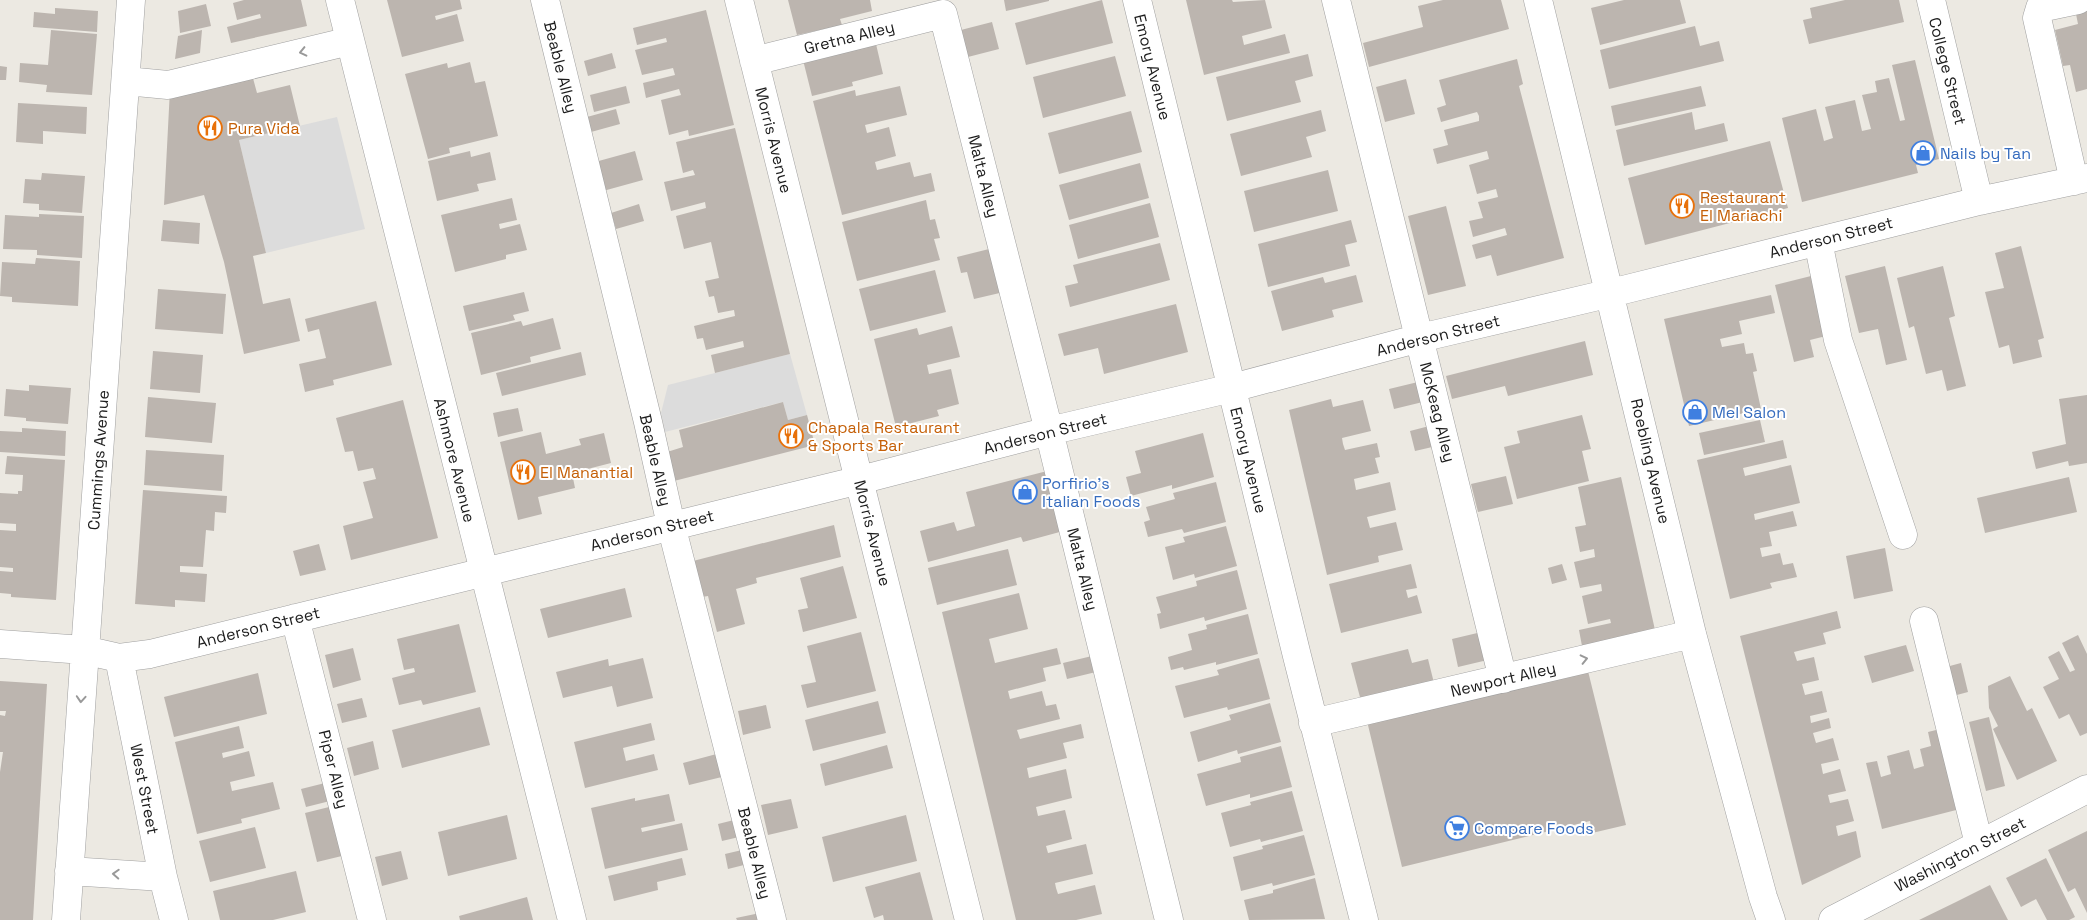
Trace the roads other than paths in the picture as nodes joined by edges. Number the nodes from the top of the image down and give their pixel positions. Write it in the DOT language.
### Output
graph roads {
  1 [pos="132,0"];
  2 [pos="340,0"];
  3 [pos="545,0"];
  4 [pos="739,0"];
  5 [pos="1137,0"];
  6 [pos="1336,0"];
  7 [pos="1538,0"];
  8 [pos="1931,0"];
  9 [pos="2078,0"];
  10 [pos="943,14"];
  11 [pos="350,41"];
  12 [pos="754,61"];
  13 [pos="126,81"];
  14 [pos="2080,179"];
  15 [pos="1979,200"];
  16 [pos="1818,240"];
  17 [pos="1611,293"];
  18 [pos="1420,338"];
  19 [pos="1232,388"];
  20 [pos="1049,431"];
  21 [pos="860,480"];
  22 [pos="671,525"];
  23 [pos="1903,535"];
  24 [pos="484,572"];
  25 [pos="295,618"];
  26 [pos="1924,621"];
  27 [pos="1692,634"];
  28 [pos="0,644"];
  29 [pos="84,650"];
  30 [pos="119,658"];
  31 [pos="1502,679"];
  32 [pos="1313,723"];
  33 [pos="2087,789"];
  34 [pos="1979,844"];
  35 [pos="69,871"];
  36 [pos="163,877"];
  37 [pos="66,920"];
  38 [pos="174,920"];
  39 [pos="372,920"];
  40 [pos="572,920"];
  41 [pos="772,920"];
  42 [pos="969,920"];
  43 [pos="1168,920"];
  44 [pos="1364,920"];
  45 [pos="1771,920"];
  46 [pos="1833,920"];
  1 -- 13 [label="street, Cummings Avenue"];
  2 -- 11 [label="street, Ashmore Avenue"];
  3 -- 22 [label="street, Beable Alley"];
  4 -- 12 [label="street, Morris Avenue"];
  5 -- 19 [label="street, Emory Avenue"];
  6 -- 18 [label="street, McKeag Alley"];
  7 -- 17 [label="street, Roebling Avenue"];
  8 -- 15 [label="street, College Street"];
  9 -- 14 [label="street"];
  10 -- 12 [label="street, Gretna Alley"];
  10 -- 20 [label="street, Malta Alley"];
  11 -- 13 [label="street, one-way"];
  11 -- 24 [label="street, Ashmore Avenue"];
  12 -- 21 [label="street, Morris Avenue"];
  13 -- 29 [label="street, Cummings Avenue"];
  14 -- 15 [label="street, Anderson Street"];
  15 -- 16 [label="street, Anderson Street"];
  16 -- 17 [label="street, Anderson Street"];
  16 -- 23 [label="street"];
  17 -- 18 [label="street, Anderson Street"];
  17 -- 27 [label="street, Roebling Avenue"];
  18 -- 19 [label="street, Anderson Street"];
  18 -- 31 [label="street, McKeag Alley"];
  19 -- 20 [label="street, Anderson Street"];
  19 -- 32 [label="street, Emory Avenue"];
  20 -- 21 [label="street, Anderson Street"];
  20 -- 43 [label="street, Malta Alley"];
  21 -- 22 [label="street, Anderson Street"];
  21 -- 42 [label="street, Morris Avenue"];
  22 -- 24 [label="street, Anderson Street"];
  22 -- 41 [label="street, Beable Alley"];
  24 -- 25 [label="street, Anderson Street"];
  24 -- 40 [label="street, Ashmore Avenue"];
  25 -- 30 [label="street, Anderson Street"];
  25 -- 39 [label="street, Piper Alley"];
  26 -- 34 [label="street"];
  31 -- 27 [label="street, Newport Alley, one-way"];
  27 -- 45 [label="street, Roebling Avenue"];
  28 -- 29 [label="street, Anderson Street"];
  29 -- 30 [label="street, Anderson Street"];
  29 -- 35 [label="street, Cummings Avenue, one-way"];
  30 -- 36 [label="street, West Street"];
  31 -- 32 [label="street, Newport Alley"];
  32 -- 44 [label="street, Emory Avenue"];
  33 -- 34 [label="street, Washington Street"];
  34 -- 46 [label="street, Washington Street"];
  36 -- 35 [label="street, one-way"];
  35 -- 37 [label="street, Cummings Avenue"];
  36 -- 38 [label="street, West Street"];
}
